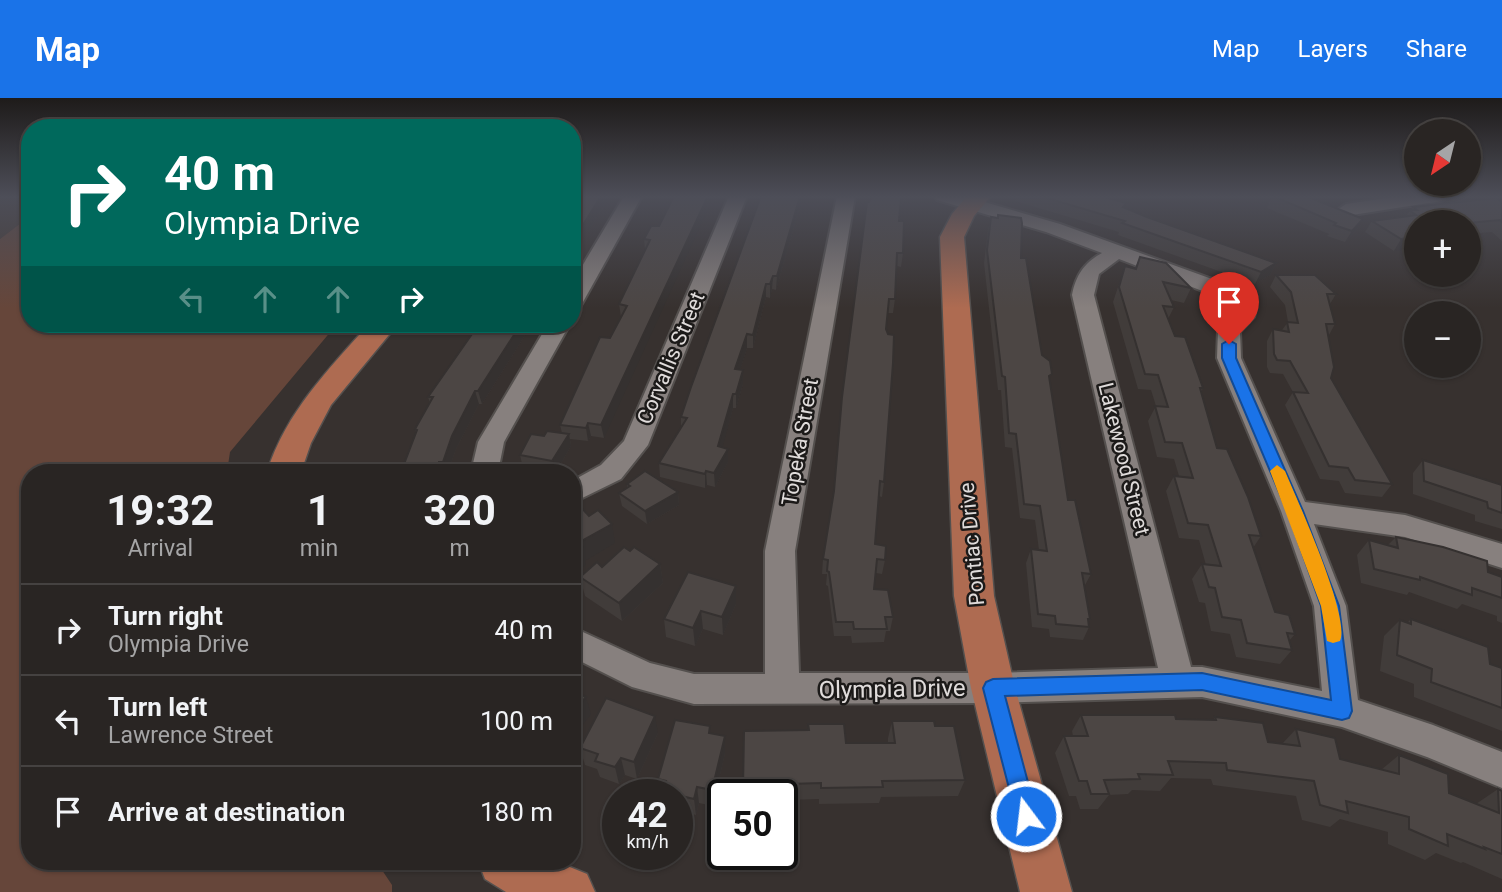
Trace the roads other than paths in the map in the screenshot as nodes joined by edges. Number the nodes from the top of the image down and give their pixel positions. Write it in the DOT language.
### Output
graph roads {
  1 [pos="612,233"];
  2 [pos="723,233"];
  3 [pos="839,233"];
  4 [pos="953,233"];
  5 [pos="1066,233"];
  6 [pos="1117,252"];
  7 [pos="581,287"];
  8 [pos="376,333"];
  9 [pos="554,333"];
  10 [pos="287,464"];
  11 [pos="486,464"];
  12 [pos="581,488"];
  13 [pos="1295,511"];
  14 [pos="1502,556"];
  15 [pos="581,645"];
  16 [pos="1178,681"];
  17 [pos="993,688"];
  18 [pos="782,690"];
  19 [pos="1342,711"];
  20 [pos="1502,770"];
  21 [pos="516,870"];
  22 [pos="569,892"];
  23 [pos="1046,892"];
  1 -- 7 [label="street"];
  2 -- 12 [label="street, Corvallis Street"];
  3 -- 18 [label="street, Topeka Street"];
  4 -- 17 [label="main road, Pontiac Drive"];
  5 -- 6 [label="street"];
  6 -- 13 [label="street"];
  6 -- 16 [label="street, Lakewood Street"];
  8 -- 10 [label="main road"];
  9 -- 11 [label="street"];
  13 -- 14 [label="street"];
  13 -- 19 [label="street"];
  15 -- 18 [label="street, Olympia Drive"];
  16 -- 17 [label="street, Olympia Drive"];
  16 -- 19 [label="street, Olympia Drive"];
  17 -- 18 [label="street, Olympia Drive"];
  17 -- 23 [label="main road, Pontiac Drive"];
  19 -- 20 [label="street, Olympia Drive"];
  21 -- 22 [label="main road"];
}
